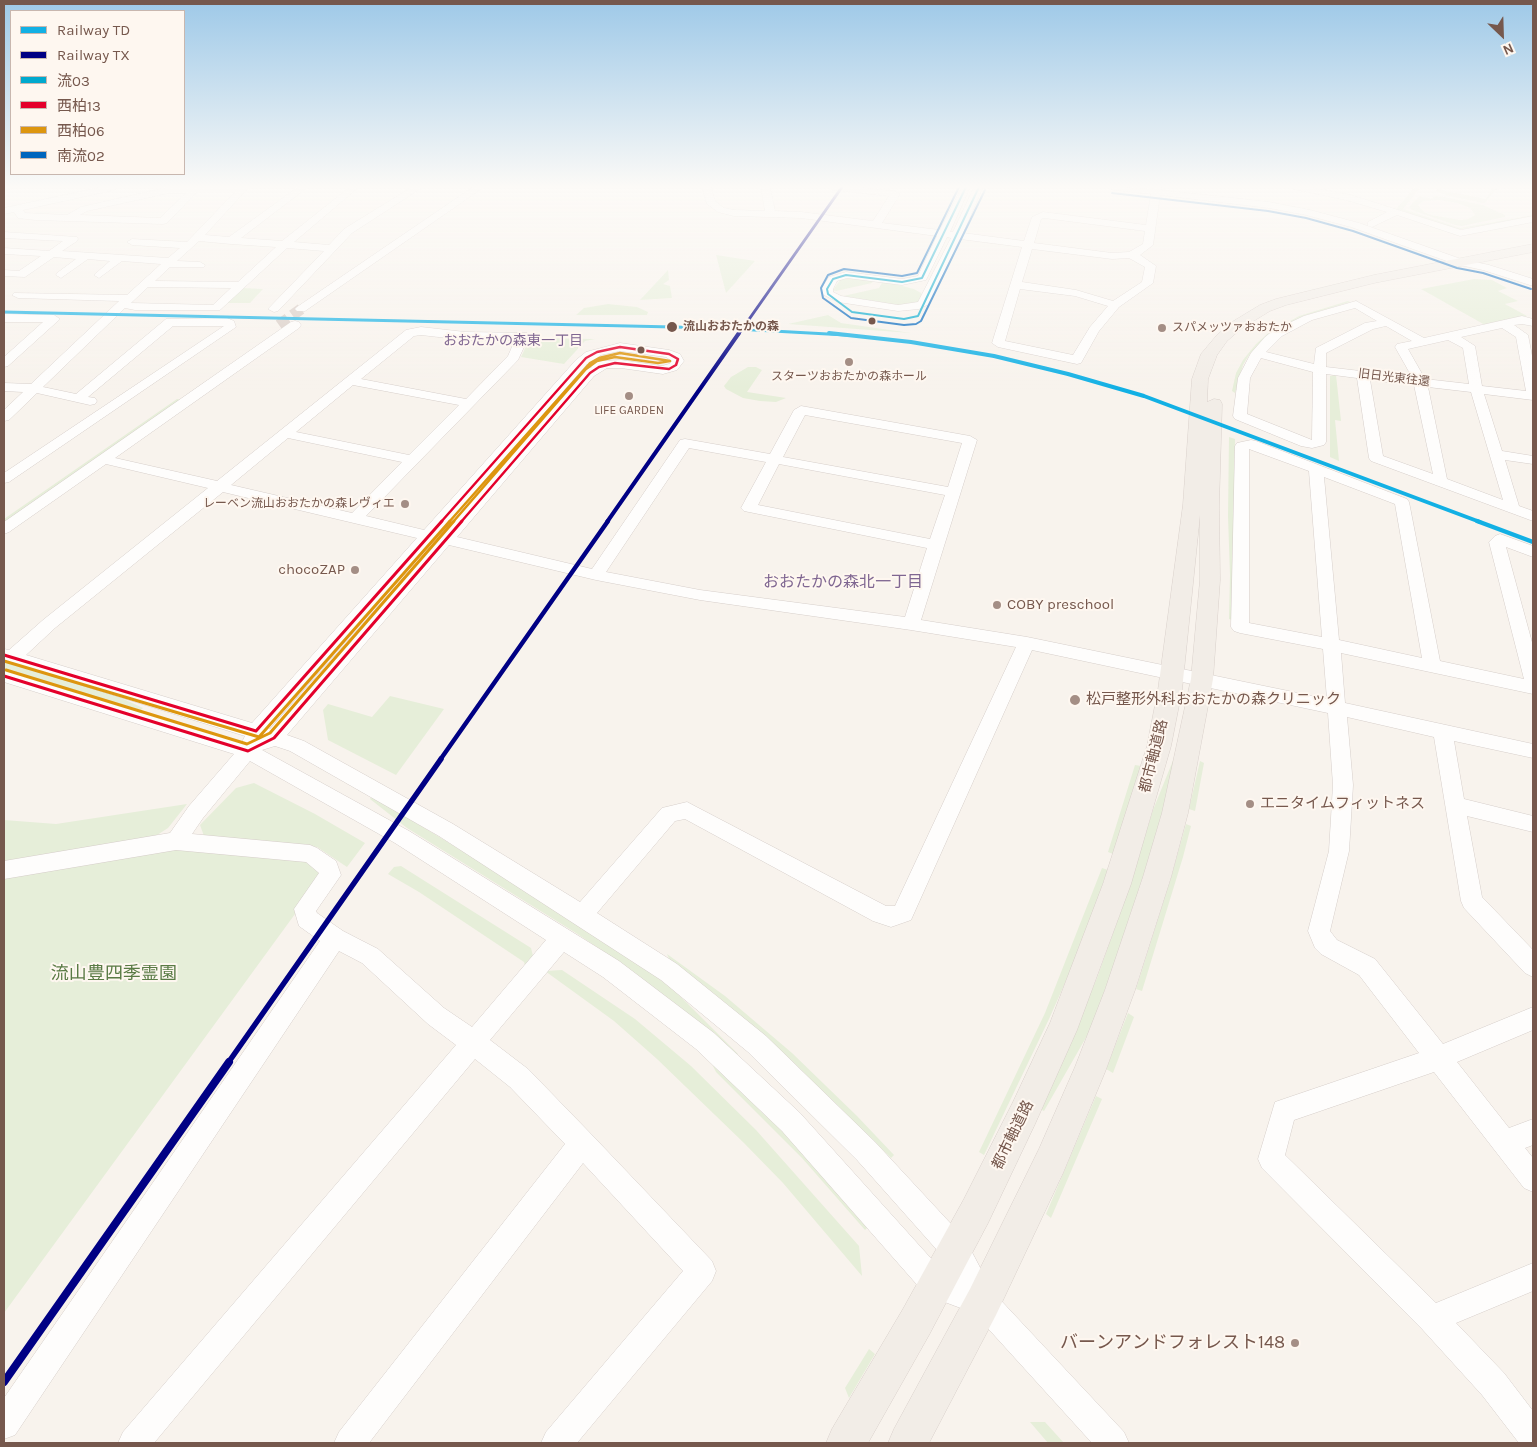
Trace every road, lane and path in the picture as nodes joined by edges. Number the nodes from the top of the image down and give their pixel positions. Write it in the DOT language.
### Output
graph roads {
  1 [pos="51,254"];
  2 [pos="60,255"];
  3 [pos="177,255"];
  4 [pos="273,255"];
  5 [pos="326,255"];
  6 [pos="380,255"];
  7 [pos="396,255"];
  8 [pos="935,255"];
  9 [pos="948,255"];
  10 [pos="1025,255"];
  11 [pos="1098,255"];
  12 [pos="1131,255"];
  13 [pos="1446,255"];
  14 [pos="1450,255"];
  15 [pos="1499,255"];
  16 [pos="86,256"];
  17 [pos="120,258"];
  18 [pos="1533,258"];
  19 [pos="1466,261"];
  20 [pos="167,263"];
  21 [pos="200,265"];
  22 [pos="1485,267"];
  23 [pos="4,273"];
  24 [pos="61,274"];
  25 [pos="99,275"];
  26 [pos="895,281"];
  27 [pos="1533,283"];
  28 [pos="145,284"];
  29 [pos="241,285"];
  30 [pos="1016,285"];
  31 [pos="18,295"];
  32 [pos="927,296"];
  33 [pos="126,301"];
  34 [pos="1116,305"];
  35 [pos="274,309"];
  36 [pos="301,309"];
  37 [pos="317,309"];
  38 [pos="4,318"];
  39 [pos="1388,322"];
  40 [pos="1533,322"];
  41 [pos="1503,324"];
  42 [pos="279,325"];
  43 [pos="295,325"];
  44 [pos="1449,336"];
  45 [pos="1422,342"];
  46 [pos="1529,351"];
  47 [pos="4,352"];
  48 [pos="17,352"];
  49 [pos="1257,353"];
  50 [pos="590,355"];
  51 [pos="4,364"];
  52 [pos="604,365"];
  53 [pos="1321,370"];
  54 [pos="1363,375"];
  55 [pos="352,381"];
  56 [pos="1420,381"];
  57 [pos="4,387"];
  58 [pos="32,388"];
  59 [pos="1476,388"];
  60 [pos="1533,392"];
  61 [pos="1533,396"];
  62 [pos="79,398"];
  63 [pos="468,403"];
  64 [pos="111,405"];
  65 [pos="4,417"];
  66 [pos="287,434"];
  67 [pos="1497,454"];
  68 [pos="103,459"];
  69 [pos="411,460"];
  70 [pos="776,460"];
  71 [pos="1533,460"];
  72 [pos="1316,468"];
  73 [pos="4,479"];
  74 [pos="1439,481"];
  75 [pos="220,487"];
  76 [pos="953,492"];
  77 [pos="1510,507"];
  78 [pos="4,514"];
  79 [pos="1533,516"];
  80 [pos="354,519"];
  81 [pos="4,529"];
  82 [pos="426,537"];
  83 [pos="444,540"];
  84 [pos="935,546"];
  85 [pos="1533,552"];
  86 [pos="596,575"];
  87 [pos="911,624"];
  88 [pos="1027,643"];
  89 [pos="1332,645"];
  90 [pos="8,656"];
  91 [pos="1432,666"];
  92 [pos="1187,675"];
  93 [pos="4,676"];
  94 [pos="1533,678"];
  95 [pos="1533,687"];
  96 [pos="1337,708"];
  97 [pos="256,731"];
  98 [pos="1443,731"];
  99 [pos="274,738"];
  100 [pos="248,751"];
  101 [pos="1533,751"];
  102 [pos="1455,806"];
  103 [pos="1533,824"];
  104 [pos="176,841"];
  105 [pos="4,870"];
  106 [pos="582,914"];
  107 [pos="335,938"];
  108 [pos="562,938"];
  109 [pos="1533,966"];
  110 [pos="1533,1018"];
  111 [pos="474,1042"];
  112 [pos="1439,1058"];
  113 [pos="1533,1132"];
  114 [pos="1505,1143"];
  115 [pos="582,1144"];
  116 [pos="1533,1179"];
  117 [pos="955,1249"];
  118 [pos="1533,1277"];
  119 [pos="936,1285"];
  120 [pos="983,1302"];
  121 [pos="1432,1319"];
  122 [pos="4,1424"];
  123 [pos="1533,1436"];
  124 [pos="134,1443"];
  125 [pos="350,1443"];
  126 [pos="557,1443"];
  127 [pos="846,1443"];
  128 [pos="908,1443"];
  129 [pos="1113,1443"];
  1 -- 23 [label="street"];
  2 -- 16 [label="street"];
  3 -- 20 [label="street"];
  4 -- 29 [label="street"];
  5 -- 35 [label="street"];
  6 -- 36 [label="street"];
  7 -- 37 [label="street"];
  8 -- 26 [label="street"];
  9 -- 32 [label="street"];
  10 -- 30 [label="street"];
  11 -- 12 [label="street"];
  12 -- 34 [label="street"];
  13 -- 19 [label="street"];
  14 -- 19 [label="street"];
  15 -- 19 [label="main road, 都市軸道路"];
  16 -- 17 [label="street"];
  16 -- 24 [label="street"];
  17 -- 20 [label="street"];
  17 -- 25 [label="street"];
  18 -- 22 [label="main road, 都市軸道路"];
  19 -- 22 [label="street"];
  19 -- 92 [label="main road, 都市軸道路"];
  20 -- 21 [label="street"];
  20 -- 28 [label="street"];
  22 -- 27 [label="street"];
  22 -- 92 [label="main road, 都市軸道路"];
  26 -- 32 [label="street"];
  26 -- 32 [label="street"];
  28 -- 29 [label="street"];
  28 -- 33 [label="street"];
  29 -- 33 [label="street"];
  30 -- 34 [label="street"];
  30 -- 34 [label="street"];
  31 -- 33 [label="street"];
  33 -- 58 [label="street"];
  38 -- 48 [label="street"];
  39 -- 45 [label="street"];
  39 -- 49 [label="street"];
  39 -- 53 [label="street"];
  40 -- 41 [label="street"];
  41 -- 44 [label="street"];
  41 -- 46 [label="street"];
  42 -- 78 [label="street"];
  43 -- 68 [label="street"];
  44 -- 45 [label="street"];
  44 -- 59 [label="street"];
  45 -- 56 [label="street"];
  46 -- 60 [label="street"];
  47 -- 48 [label="street"];
  48 -- 51 [label="street"];
  49 -- 53 [label="street, 旧日光東往還"];
  49 -- 53 [label="street"];
  50 -- 52 [label="street"];
  50 -- 52 [label="street"];
  50 -- 82 [label="street"];
  52 -- 83 [label="street"];
  53 -- 54 [label="street, 旧日光東往還"];
  54 -- 56 [label="street, 旧日光東往還"];
  54 -- 74 [label="street"];
  55 -- 63 [label="street"];
  55 -- 63 [label="street"];
  55 -- 66 [label="street"];
  56 -- 59 [label="street, 旧日光東往還"];
  56 -- 74 [label="street"];
  57 -- 58 [label="street"];
  58 -- 62 [label="street"];
  58 -- 65 [label="street"];
  59 -- 61 [label="street, 旧日光東往還"];
  59 -- 67 [label="street"];
  62 -- 64 [label="street"];
  62 -- 64 [label="street"];
  63 -- 69 [label="street"];
  64 -- 73 [label="street"];
  66 -- 69 [label="street"];
  66 -- 75 [label="street"];
  67 -- 71 [label="street"];
  67 -- 77 [label="street"];
  68 -- 75 [label="street"];
  68 -- 81 [label="street"];
  69 -- 80 [label="street"];
  70 -- 76 [label="street"];
  70 -- 76 [label="street"];
  70 -- 84 [label="street"];
  70 -- 86 [label="street"];
  72 -- 89 [label="street"];
  72 -- 89 [label="street"];
  72 -- 91 [label="street"];
  74 -- 77 [label="street"];
  75 -- 80 [label="street"];
  75 -- 90 [label="street"];
  76 -- 84 [label="street"];
  77 -- 79 [label="street"];
  80 -- 82 [label="street"];
  82 -- 83 [label="street"];
  82 -- 97 [label="street"];
  83 -- 86 [label="street"];
  83 -- 99 [label="street"];
  84 -- 87 [label="street"];
  85 -- 94 [label="street"];
  86 -- 87 [label="street"];
  87 -- 88 [label="street"];
  88 -- 92 [label="street"];
  88 -- 106 [label="street"];
  89 -- 91 [label="street"];
  89 -- 96 [label="street"];
  90 -- 97 [label="street"];
  91 -- 95 [label="street"];
  92 -- 96 [label="street"];
  92 -- 117 [label="main road, 都市軸道路"];
  92 -- 120 [label="main road, 都市軸道路"];
  93 -- 100 [label="street"];
  96 -- 98 [label="street"];
  96 -- 112 [label="street"];
  97 -- 99 [label="street"];
  97 -- 100 [label="street"];
  98 -- 101 [label="street"];
  98 -- 102 [label="street"];
  99 -- 100 [label="street"];
  99 -- 106 [label="street"];
  100 -- 104 [label="street"];
  100 -- 108 [label="street"];
  102 -- 103 [label="street"];
  102 -- 109 [label="street"];
  104 -- 105 [label="street"];
  104 -- 107 [label="street"];
  106 -- 117 [label="street"];
  107 -- 111 [label="street"];
  107 -- 122 [label="street"];
  108 -- 111 [label="street"];
  108 -- 119 [label="street"];
  110 -- 112 [label="street"];
  111 -- 115 [label="street"];
  111 -- 124 [label="street"];
  112 -- 114 [label="street"];
  112 -- 121 [label="street"];
  113 -- 114 [label="street"];
  114 -- 116 [label="street"];
  115 -- 125 [label="street"];
  115 -- 126 [label="street"];
  117 -- 119 [label="main road, 都市軸道路"];
  117 -- 120 [label="street"];
  118 -- 121 [label="street"];
  119 -- 120 [label="street"];
  119 -- 127 [label="main road, 都市軸道路"];
  120 -- 128 [label="main road, 都市軸道路"];
  120 -- 129 [label="street"];
  121 -- 123 [label="street"];
}
